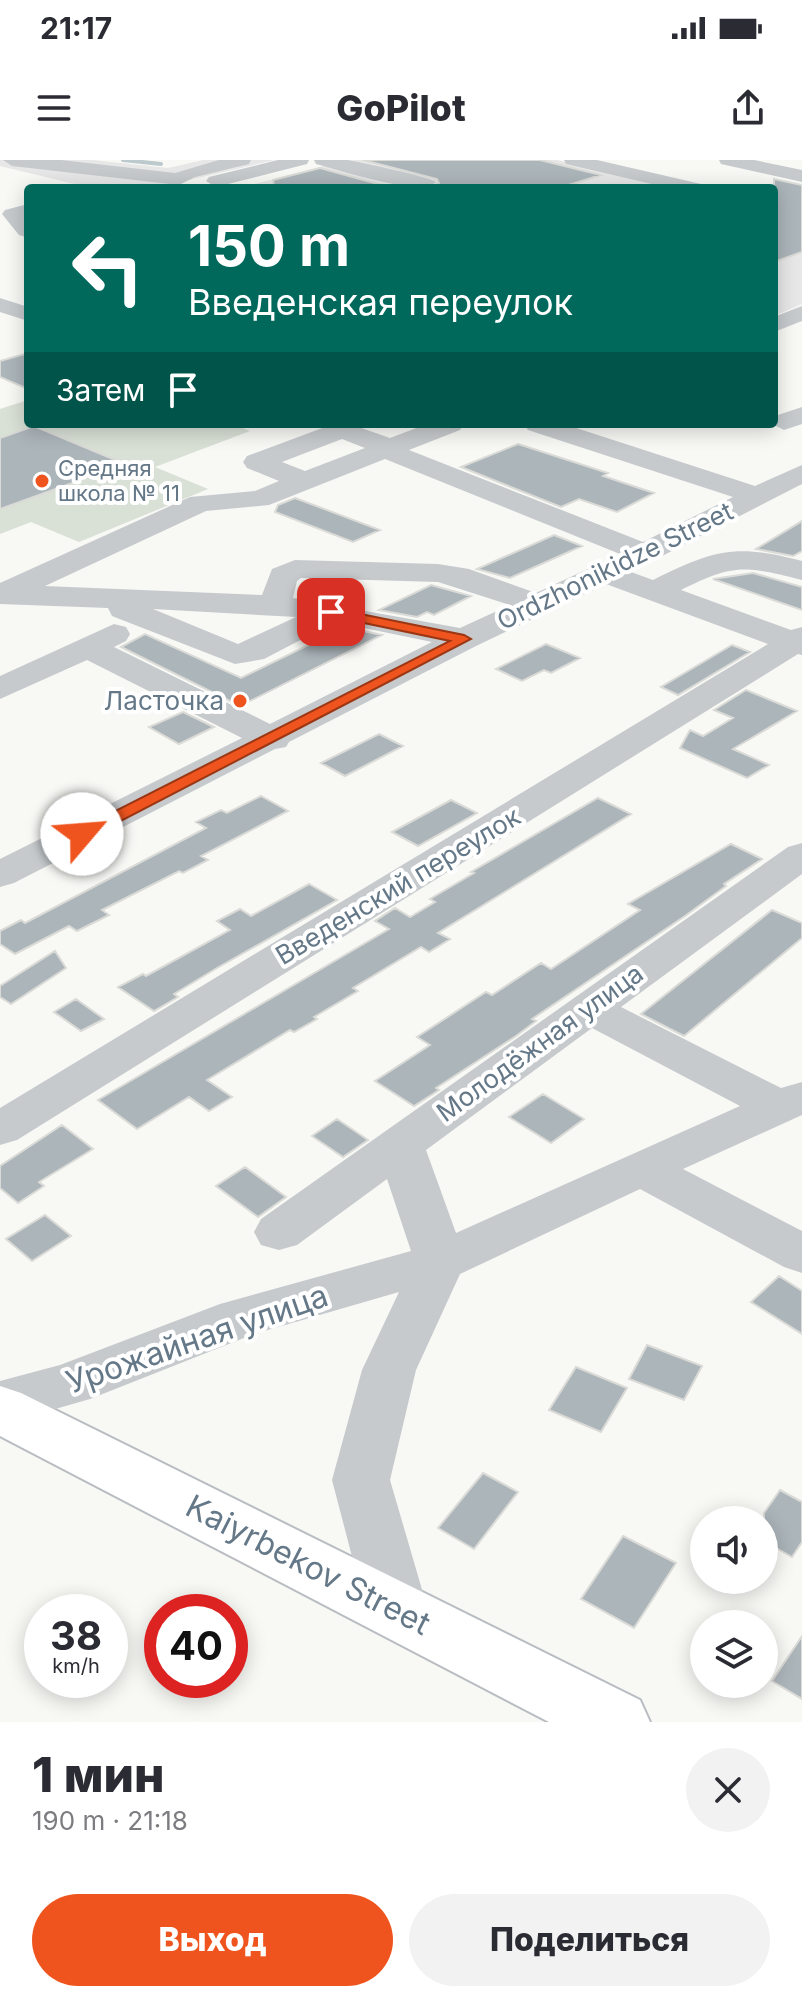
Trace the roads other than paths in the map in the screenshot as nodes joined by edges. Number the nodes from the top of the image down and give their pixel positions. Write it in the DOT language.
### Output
graph roads {
  1 [pos="12,160"];
  2 [pos="242,160"];
  3 [pos="300,160"];
  4 [pos="323,160"];
  5 [pos="573,160"];
  6 [pos="629,160"];
  7 [pos="728,160"];
  8 [pos="605,167"];
  9 [pos="797,175"];
  10 [pos="426,182"];
  11 [pos="113,184"];
  12 [pos="127,184"];
  13 [pos="208,184"];
  14 [pos="687,184"];
  15 [pos="757,184"];
  16 [pos="24,225"];
  17 [pos="0,237"];
  18 [pos="0,305"];
  19 [pos="24,313"];
  20 [pos="802,313"];
  21 [pos="778,323"];
  22 [pos="441,428"];
  23 [pos="556,428"];
  24 [pos="388,449"];
  25 [pos="802,473"];
  26 [pos="306,482"];
  27 [pos="777,495"];
  28 [pos="645,553"];
  29 [pos="801,570"];
  30 [pos="605,573"];
  31 [pos="655,591"];
  32 [pos="0,595"];
  33 [pos="98,598"];
  34 [pos="176,601"];
  35 [pos="537,604"];
  36 [pos="275,605"];
  37 [pos="331,612"];
  38 [pos="144,618"];
  39 [pos="464,639"];
  40 [pos="800,642"];
  41 [pos="88,647"];
  42 [pos="0,689"];
  43 [pos="273,739"];
  44 [pos="791,866"];
  45 [pos="0,875"];
  46 [pos="589,1008"];
  47 [pos="790,1102"];
  48 [pos="0,1129"];
  49 [pos="400,1144"];
  50 [pos="641,1168"];
  51 [pos="279,1232"];
  52 [pos="802,1254"];
  53 [pos="440,1262"];
  54 [pos="0,1403"];
  55 [pos="0,1409"];
  56 [pos="397,1610"];
  57 [pos="616,1722"];
  1 -- 11 [label="street"];
  2 -- 12 [label="street"];
  3 -- 13 [label="street"];
  4 -- 10 [label="street"];
  5 -- 8 [label="street"];
  6 -- 8 [label="street"];
  7 -- 9 [label="street"];
  8 -- 14 [label="street"];
  9 -- 15 [label="street"];
  16 -- 17 [label="street"];
  18 -- 19 [label="street"];
  20 -- 21 [label="street"];
  22 -- 24 [label="street"];
  23 -- 27 [label="street"];
  24 -- 26 [label="street"];
  24 -- 26 [label="street"];
  24 -- 28 [label="street"];
  25 -- 27 [label="street, Ordzhonikidze Street"];
  26 -- 32 [label="street"];
  27 -- 28 [label="street, Ordzhonikidze Street"];
  28 -- 30 [label="street, Ordzhonikidze Street"];
  29 -- 31 [label="street"];
  30 -- 31 [label="street"];
  30 -- 35 [label="street, Ordzhonikidze Street"];
  31 -- 40 [label="street"];
  32 -- 33 [label="street"];
  33 -- 34 [label="street"];
  33 -- 38 [label="street"];
  34 -- 36 [label="street"];
  34 -- 38 [label="street"];
  35 -- 36 [label="street"];
  35 -- 39 [label="street, Ordzhonikidze Street"];
  36 -- 37 [label="street"];
  37 -- 38 [label="street"];
  37 -- 39 [label="street"];
  38 -- 41 [label="street"];
  39 -- 43 [label="street, Ordzhonikidze Street"];
  40 -- 48 [label="street, Введенский переулок"];
  41 -- 42 [label="street"];
  41 -- 43 [label="street"];
  43 -- 45 [label="street, Ordzhonikidze Street"];
  44 -- 46 [label="street, Молодёжная улица"];
  46 -- 47 [label="street"];
  46 -- 49 [label="street, Молодёжная улица"];
  47 -- 50 [label="street, Урожайная улица"];
  49 -- 51 [label="street, Молодёжная улица"];
  49 -- 53 [label="street"];
  50 -- 52 [label="street"];
  50 -- 53 [label="street, Урожайная улица"];
  53 -- 54 [label="street, Урожайная улица"];
  53 -- 56 [label="street"];
  55 -- 56 [label="main road, Kaiyrbekov Street"];
  56 -- 57 [label="main road, Kaiyrbekov Street"];
}
